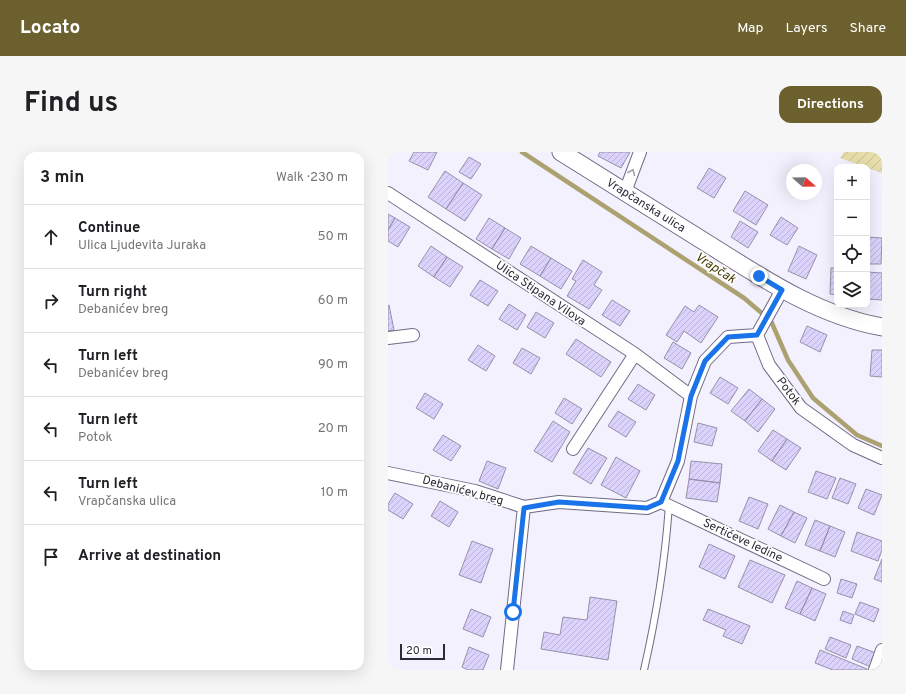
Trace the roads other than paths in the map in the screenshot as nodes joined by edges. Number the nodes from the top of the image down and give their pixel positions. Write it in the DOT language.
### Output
graph roads {
  1 [pos="561,152"];
  2 [pos="640,152"];
  3 [pos="624,192"];
  4 [pos="388,193"];
  5 [pos="782,290"];
  6 [pos="882,327"];
  7 [pos="413,335"];
  8 [pos="757,335"];
  9 [pos="388,338"];
  10 [pos="635,354"];
  11 [pos="691,396"];
  12 [pos="573,449"];
  13 [pos="882,458"];
  14 [pos="388,472"];
  15 [pos="665,503"];
  16 [pos="524,508"];
  17 [pos="824,579"];
  18 [pos="882,650"];
  19 [pos="507,670"];
  20 [pos="644,670"];
  21 [pos="875,670"];
  1 -- 3 [label="main road, Vrapčanska ulica"];
  3 -- 2 [label="street, one-way"];
  3 -- 5 [label="main road, Vrapčanska ulica"];
  4 -- 10 [label="street, Ulica Stipana Vilova"];
  5 -- 6 [label="main road, Vrapčanska ulica"];
  5 -- 8 [label="street"];
  7 -- 9 [label="street"];
  8 -- 11 [label="street"];
  8 -- 13 [label="street, Potok"];
  10 -- 11 [label="street, Ulica Stipana Vilova"];
  10 -- 12 [label="street"];
  11 -- 15 [label="street"];
  14 -- 16 [label="street, Debanićev breg"];
  15 -- 16 [label="street, Debanićev breg"];
  15 -- 17 [label="street, Sertićeve ledine"];
  15 -- 20 [label="lane"];
  16 -- 19 [label="street"];
  18 -- 21 [label="street"];
}
